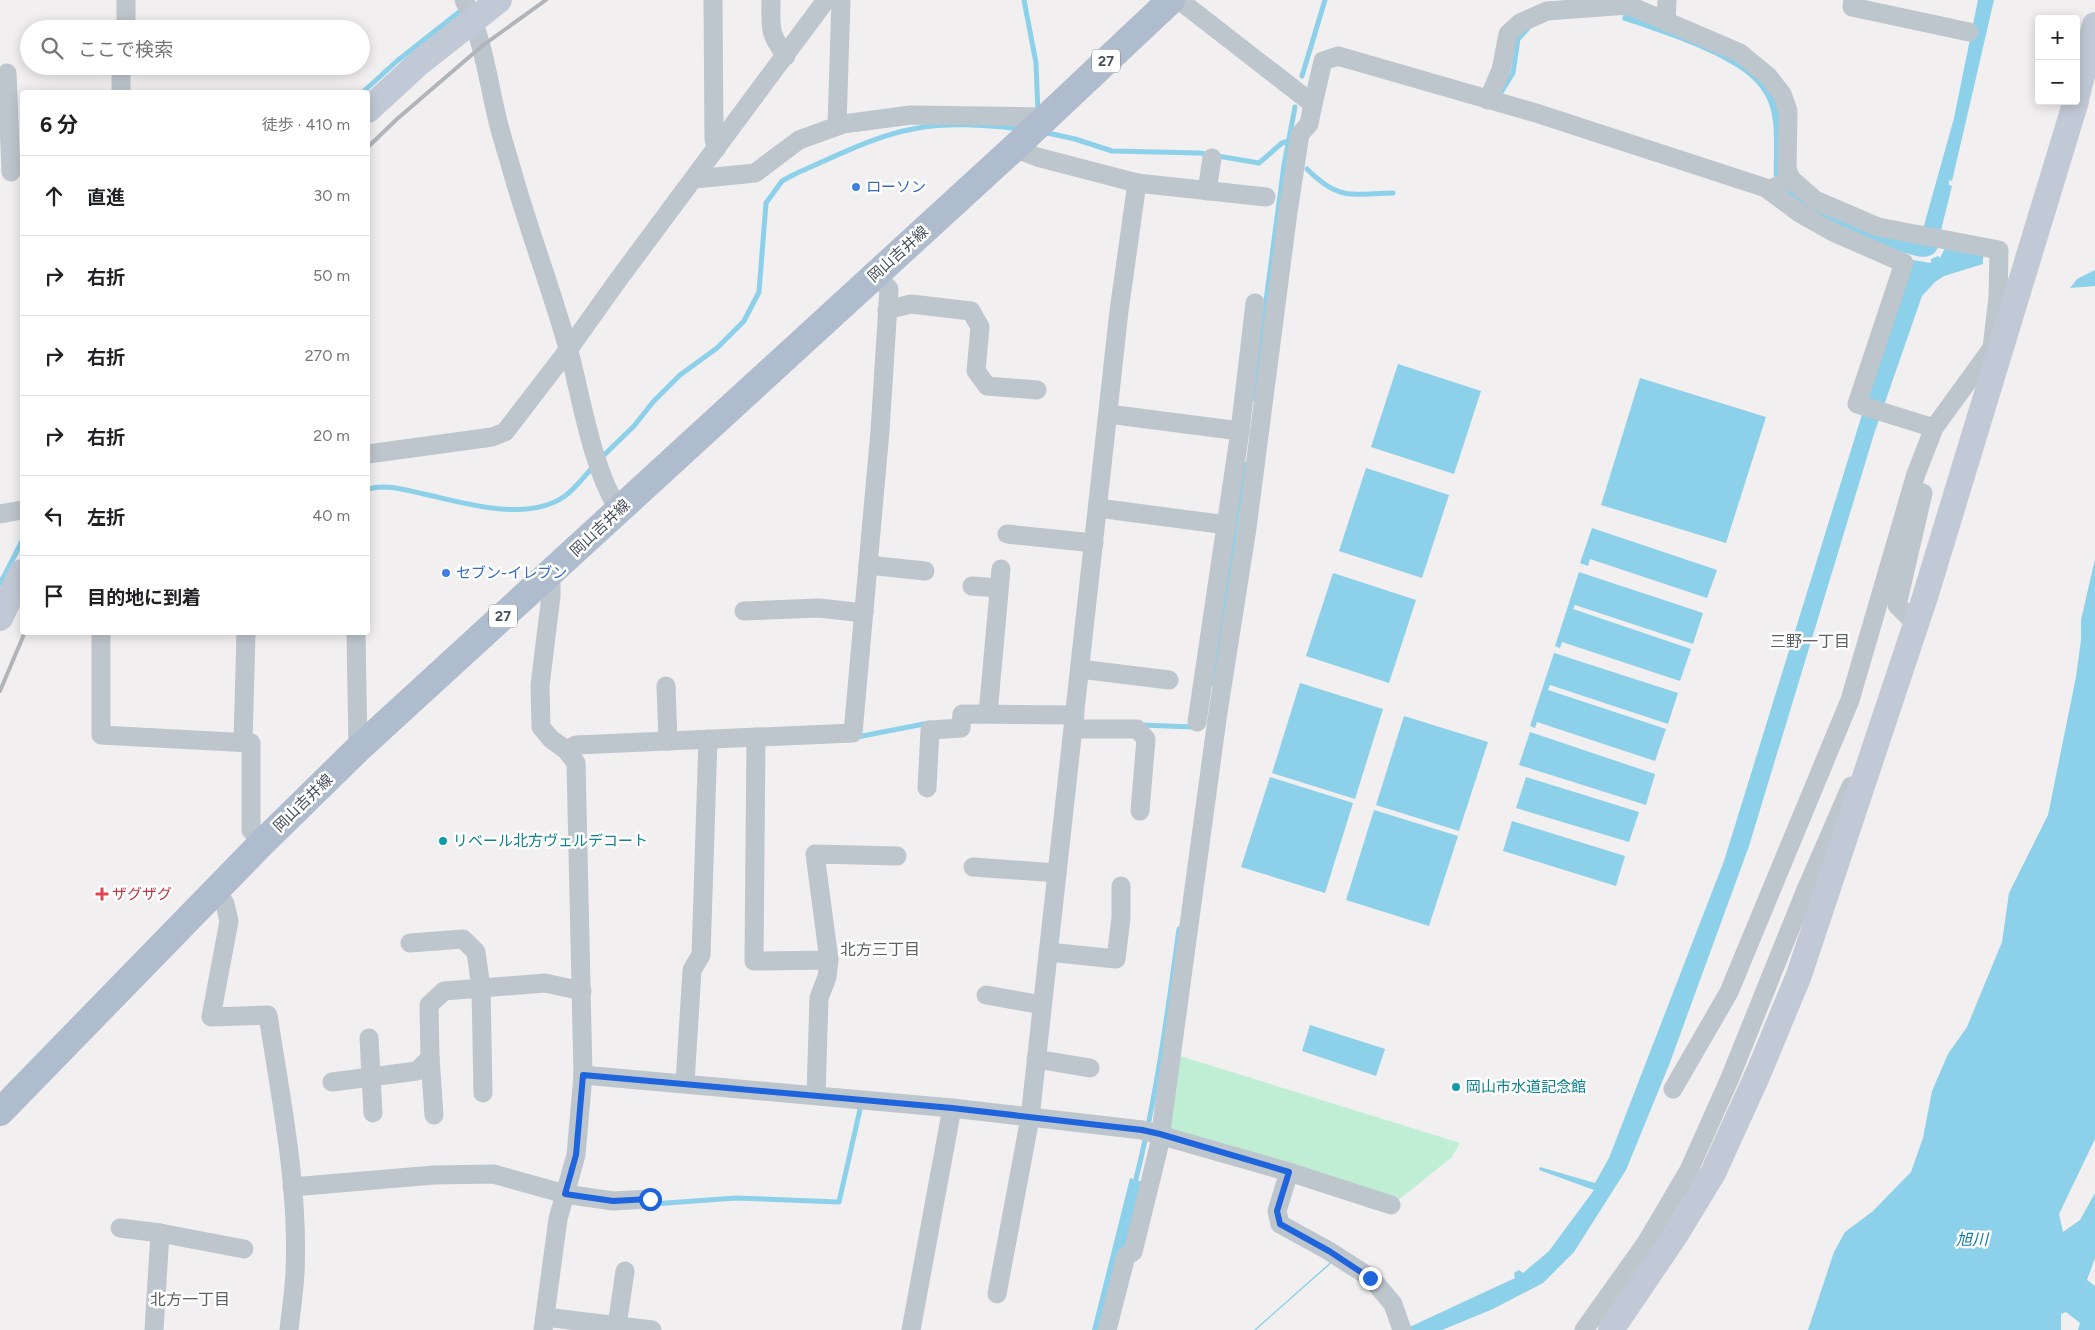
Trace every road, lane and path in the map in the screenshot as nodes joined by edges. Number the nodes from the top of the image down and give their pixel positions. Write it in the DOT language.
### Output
graph roads {
  1 [pos="126,0"];
  2 [pos="499,0"];
  3 [pos="714,0"];
  4 [pos="771,0"];
  5 [pos="826,0"];
  6 [pos="841,0"];
  7 [pos="1171,0"];
  8 [pos="1179,0"];
  9 [pos="1667,0"];
  10 [pos="1853,0"];
  11 [pos="468,8"];
  12 [pos="126,20"];
  13 [pos="1666,21"];
  14 [pos="2095,25"];
  15 [pos="1969,32"];
  16 [pos="786,56"];
  17 [pos="6,73"];
  18 [pos="121,75"];
  19 [pos="2080,84"];
  20 [pos="121,90"];
  21 [pos="1488,100"];
  22 [pos="1313,104"];
  23 [pos="2074,105"];
  24 [pos="370,108"];
  25 [pos="837,126"];
  26 [pos="1034,127"];
  27 [pos="716,149"];
  28 [pos="1212,158"];
  29 [pos="11,172"];
  30 [pos="694,179"];
  31 [pos="1791,179"];
  32 [pos="1137,183"];
  33 [pos="1769,190"];
  34 [pos="1207,191"];
  35 [pos="1266,197"];
  36 [pos="876,275"];
  37 [pos="1256,303"];
  38 [pos="887,310"];
  39 [pos="568,350"];
  40 [pos="1996,351"];
  41 [pos="1037,390"];
  42 [pos="1108,414"];
  43 [pos="1934,428"];
  44 [pos="1240,431"];
  45 [pos="370,454"];
  46 [pos="1098,508"];
  47 [pos="20,510"];
  48 [pos="619,510"];
  49 [pos="0,514"];
  50 [pos="1227,525"];
  51 [pos="1007,534"];
  52 [pos="1094,543"];
  53 [pos="868,565"];
  54 [pos="1001,569"];
  55 [pos="925,571"];
  56 [pos="548,576"];
  57 [pos="17,583"];
  58 [pos="972,586"];
  59 [pos="999,588"];
  60 [pos="744,612"];
  61 [pos="864,614"];
  62 [pos="0,618"];
  63 [pos="1916,624"];
  64 [pos="102,635"];
  65 [pos="246,635"];
  66 [pos="356,635"];
  67 [pos="1080,669"];
  68 [pos="1214,679"];
  69 [pos="1169,680"];
  70 [pos="666,686"];
  71 [pos="988,714"];
  72 [pos="1075,722"];
  73 [pos="1197,722"];
  74 [pos="668,741"];
  75 [pos="756,741"];
  76 [pos="243,743"];
  77 [pos="708,744"];
  78 [pos="358,749"];
  79 [pos="566,750"];
  80 [pos="1866,773"];
  81 [pos="927,788"];
  82 [pos="1140,811"];
  83 [pos="263,842"];
  84 [pos="897,856"];
  85 [pos="973,867"];
  86 [pos="1056,873"];
  87 [pos="1121,886"];
  88 [pos="216,890"];
  89 [pos="410,943"];
  90 [pos="1048,952"];
  91 [pos="829,960"];
  92 [pos="481,988"];
  93 [pos="582,991"];
  94 [pos="986,995"];
  95 [pos="1042,1005"];
  96 [pos="369,1038"];
  97 [pos="430,1058"];
  98 [pos="1036,1059"];
  99 [pos="1090,1068"];
  100 [pos="583,1075"];
  101 [pos="372,1077"];
  102 [pos="332,1082"];
  103 [pos="685,1083"];
  104 [pos="1673,1089"];
  105 [pos="483,1094"];
  106 [pos="816,1095"];
  107 [pos="0,1112"];
  108 [pos="373,1113"];
  109 [pos="951,1113"];
  110 [pos="434,1116"];
  111 [pos="1029,1122"];
  112 [pos="1152,1132"];
  113 [pos="1289,1172"];
  114 [pos="292,1187"];
  115 [pos="565,1194"];
  116 [pos="650,1199"];
  117 [pos="1391,1205"];
  118 [pos="120,1228"];
  119 [pos="160,1233"];
  120 [pos="244,1249"];
  121 [pos="625,1271"];
  122 [pos="996,1294"];
  123 [pos="544,1324"];
  124 [pos="617,1326"];
  125 [pos="1401,1328"];
  126 [pos="154,1330"];
  127 [pos="289,1330"];
  128 [pos="652,1330"];
  129 [pos="911,1330"];
  130 [pos="1107,1330"];
  131 [pos="1584,1330"];
  132 [pos="1611,1330"];
  1 -- 12 [label="street"];
  2 -- 11 [label="street"];
  3 -- 27 [label="street"];
  4 -- 16 [label="street"];
  5 -- 16 [label="street"];
  6 -- 25 [label="street"];
  7 -- 26 [label="main road, 岡山吉井線 / 27"];
  8 -- 22 [label="street"];
  9 -- 13 [label="street"];
  10 -- 15 [label="street"];
  11 -- 24 [label="street"];
  11 -- 39 [label="street"];
  13 -- 21 [label="street"];
  13 -- 31 [label="street"];
  14 -- 19 [label="street"];
  16 -- 27 [label="street"];
  17 -- 29 [label="street"];
  18 -- 20 [label="street"];
  21 -- 22 [label="street"];
  21 -- 33 [label="street"];
  22 -- 68 [label="street"];
  23 -- 40 [label="street"];
  25 -- 26 [label="street"];
  25 -- 30 [label="street"];
  26 -- 32 [label="street"];
  26 -- 36 [label="main road, 岡山吉井線 / 27"];
  27 -- 30 [label="street"];
  28 -- 34 [label="street"];
  30 -- 39 [label="street"];
  31 -- 33 [label="street"];
  31 -- 40 [label="street"];
  32 -- 34 [label="street"];
  32 -- 42 [label="street"];
  33 -- 43 [label="street"];
  34 -- 35 [label="street"];
  36 -- 38 [label="street"];
  36 -- 48 [label="main road, 岡山吉井線 / 27"];
  37 -- 44 [label="street"];
  38 -- 41 [label="street"];
  38 -- 53 [label="street"];
  39 -- 45 [label="street"];
  39 -- 48 [label="street"];
  40 -- 43 [label="street"];
  40 -- 63 [label="street"];
  42 -- 44 [label="street"];
  42 -- 46 [label="street"];
  43 -- 63 [label="street"];
  43 -- 104 [label="street"];
  44 -- 50 [label="street"];
  46 -- 50 [label="street"];
  46 -- 52 [label="street"];
  47 -- 49 [label="street"];
  48 -- 56 [label="main road, 岡山吉井線 / 27"];
  50 -- 68 [label="street"];
  51 -- 52 [label="street"];
  52 -- 67 [label="street"];
  53 -- 55 [label="street"];
  53 -- 61 [label="street"];
  54 -- 59 [label="street"];
  56 -- 78 [label="main road, 岡山吉井線 / 27"];
  56 -- 79 [label="street"];
  57 -- 62 [label="street"];
  58 -- 59 [label="street"];
  59 -- 71 [label="street"];
  60 -- 61 [label="street"];
  61 -- 75 [label="street"];
  63 -- 80 [label="street"];
  64 -- 76 [label="street"];
  65 -- 76 [label="street"];
  66 -- 78 [label="street"];
  67 -- 69 [label="street"];
  67 -- 72 [label="street"];
  68 -- 73 [label="street"];
  68 -- 112 [label="street"];
  70 -- 74 [label="street"];
  71 -- 72 [label="street"];
  71 -- 81 [label="street"];
  72 -- 82 [label="street"];
  72 -- 86 [label="street"];
  74 -- 77 [label="street"];
  74 -- 79 [label="street"];
  75 -- 77 [label="street"];
  75 -- 91 [label="street"];
  76 -- 83 [label="street"];
  77 -- 103 [label="street"];
  78 -- 83 [label="main road, 岡山吉井線 / 27"];
  79 -- 93 [label="street"];
  80 -- 131 [label="street"];
  80 -- 132 [label="street"];
  83 -- 88 [label="main road, 岡山吉井線 / 27"];
  84 -- 91 [label="street"];
  85 -- 86 [label="street"];
  86 -- 90 [label="street"];
  87 -- 90 [label="street"];
  88 -- 107 [label="main road, 岡山吉井線 / 27"];
  88 -- 114 [label="street"];
  89 -- 92 [label="street"];
  90 -- 95 [label="street"];
  91 -- 106 [label="street"];
  92 -- 93 [label="street"];
  92 -- 97 [label="street"];
  92 -- 105 [label="street"];
  93 -- 100 [label="street"];
  94 -- 95 [label="street"];
  95 -- 98 [label="street"];
  96 -- 101 [label="street"];
  97 -- 101 [label="street"];
  97 -- 110 [label="street"];
  98 -- 99 [label="street"];
  98 -- 111 [label="street"];
  100 -- 103 [label="street"];
  100 -- 115 [label="street"];
  101 -- 102 [label="street"];
  101 -- 108 [label="street"];
  103 -- 106 [label="street"];
  106 -- 109 [label="street"];
  109 -- 111 [label="street"];
  109 -- 129 [label="street"];
  111 -- 112 [label="street"];
  111 -- 122 [label="street"];
  112 -- 113 [label="street"];
  112 -- 130 [label="street"];
  113 -- 117 [label="street"];
  113 -- 125 [label="street"];
  114 -- 115 [label="street"];
  114 -- 127 [label="street"];
  115 -- 116 [label="street"];
  115 -- 123 [label="street"];
  118 -- 119 [label="street"];
  119 -- 120 [label="street"];
  119 -- 126 [label="street"];
  121 -- 124 [label="street"];
  123 -- 124 [label="street"];
  124 -- 128 [label="street"];
}
